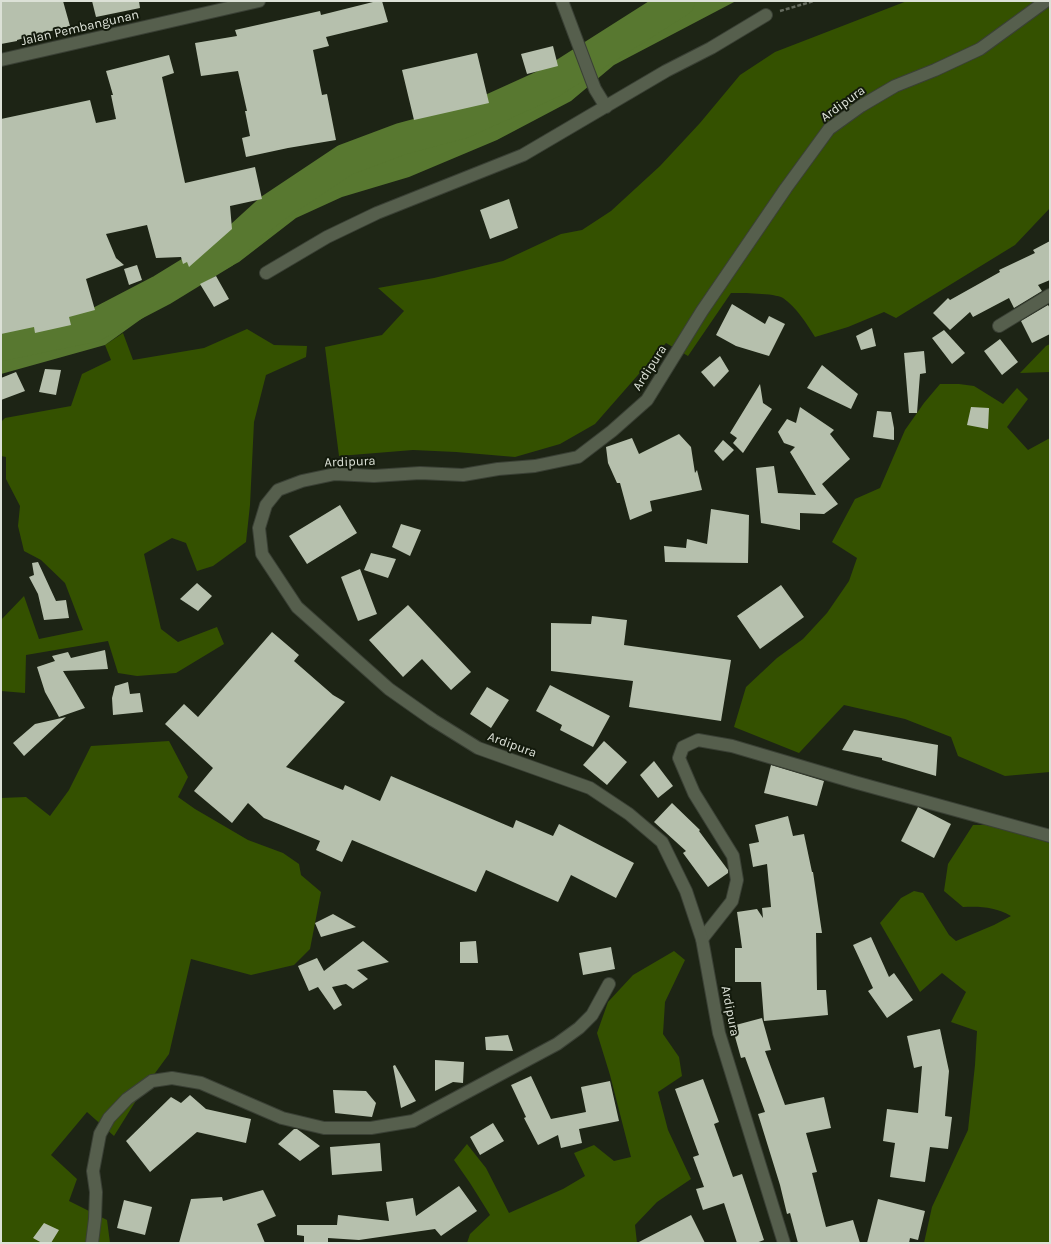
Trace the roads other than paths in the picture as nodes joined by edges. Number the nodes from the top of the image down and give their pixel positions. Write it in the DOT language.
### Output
graph roads {
  1 [pos="259,1"];
  2 [pos="562,1"];
  3 [pos="1046,1"];
  4 [pos="766,15"];
  5 [pos="1,60"];
  6 [pos="606,107"];
  7 [pos="266,273"];
  8 [pos="1050,295"];
  9 [pos="999,326"];
  10 [pos="1050,836"];
  11 [pos="702,939"];
  12 [pos="609,984"];
  13 [pos="92,1243"];
  14 [pos="784,1243"];
  1 -- 5 [label="street, Jalan Pembangunan"];
  2 -- 6 [label="street"];
  3 -- 11 [label="street, Ardipura"];
  4 -- 6 [label="street"];
  6 -- 7 [label="street"];
  8 -- 9 [label="street"];
  10 -- 11 [label="street"];
  11 -- 14 [label="street, Ardipura"];
  12 -- 13 [label="street"];
}
